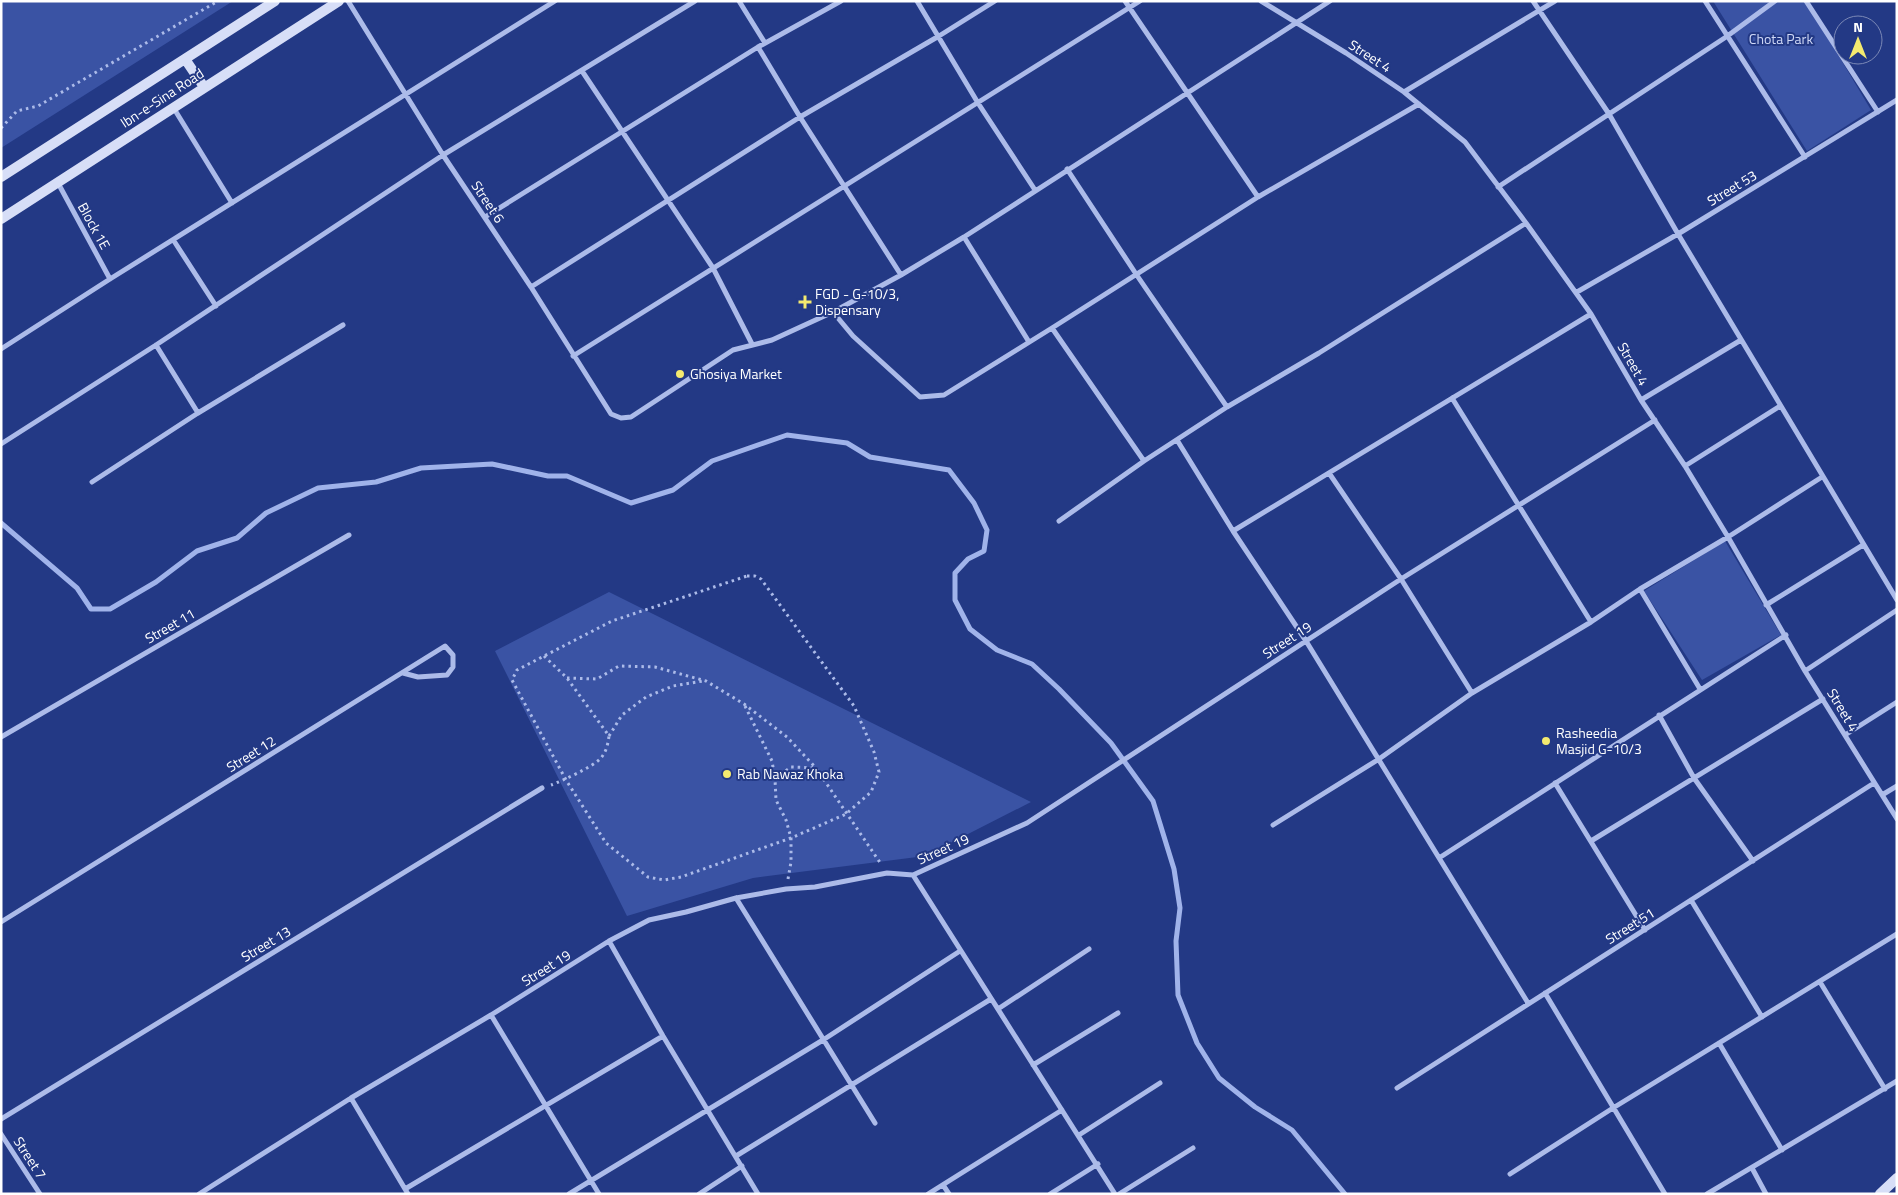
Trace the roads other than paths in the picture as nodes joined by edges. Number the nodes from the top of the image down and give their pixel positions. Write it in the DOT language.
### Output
graph roads {
  1 [pos="275,1"];
  2 [pos="339,1"];
  3 [pos="348,1"];
  4 [pos="555,1"];
  5 [pos="695,1"];
  6 [pos="739,1"];
  7 [pos="840,1"];
  8 [pos="917,1"];
  9 [pos="995,1"];
  10 [pos="1125,1"];
  11 [pos="1140,1"];
  12 [pos="1261,1"];
  13 [pos="1330,1"];
  14 [pos="1533,1"];
  15 [pos="1555,1"];
  16 [pos="1705,1"];
  17 [pos="1775,1"];
  18 [pos="1806,1"];
  19 [pos="1130,8"];
  20 [pos="1539,11"];
  21 [pos="1298,23"];
  22 [pos="939,36"];
  23 [pos="1726,37"];
  24 [pos="765,43"];
  25 [pos="758,47"];
  26 [pos="185,59"];
  27 [pos="582,71"];
  28 [pos="204,87"];
  29 [pos="1404,92"];
  30 [pos="1187,94"];
  31 [pos="405,95"];
  32 [pos="1897,100"];
  33 [pos="978,103"];
  34 [pos="1419,104"];
  35 [pos="174,107"];
  36 [pos="1878,112"];
  37 [pos="1608,114"];
  38 [pos="800,117"];
  39 [pos="623,131"];
  40 [pos="443,155"];
  41 [pos="1805,158"];
  42 [pos="1067,169"];
  43 [pos="1,177"];
  44 [pos="58,183"];
  45 [pos="844,186"];
  46 [pos="1498,187"];
  47 [pos="1035,190"];
  48 [pos="1258,197"];
  49 [pos="668,199"];
  50 [pos="232,203"];
  51 [pos="485,217"];
  52 [pos="1,219"];
  53 [pos="1526,223"];
  54 [pos="1678,234"];
  55 [pos="964,237"];
  56 [pos="174,240"];
  57 [pos="713,268"];
  58 [pos="1136,274"];
  59 [pos="901,275"];
  60 [pos="110,279"];
  61 [pos="531,287"];
  62 [pos="1577,292"];
  63 [pos="216,306"];
  64 [pos="833,312"];
  65 [pos="1591,314"];
  66 [pos="343,324"];
  67 [pos="1052,328"];
  68 [pos="1741,340"];
  69 [pos="1029,342"];
  70 [pos="752,344"];
  71 [pos="156,345"];
  72 [pos="1,350"];
  73 [pos="573,356"];
  74 [pos="1452,398"];
  75 [pos="1641,400"];
  76 [pos="1780,406"];
  77 [pos="1226,407"];
  78 [pos="198,413"];
  79 [pos="1655,420"];
  80 [pos="1177,440"];
  81 [pos="1,444"];
  82 [pos="1144,461"];
  83 [pos="1685,466"];
  84 [pos="1329,473"];
  85 [pos="1822,476"];
  86 [pos="92,482"];
  87 [pos="1517,506"];
  88 [pos="1059,521"];
  89 [pos="1233,531"];
  90 [pos="350,535"];
  91 [pos="1728,537"];
  92 [pos="1863,545"];
  93 [pos="1401,579"];
  94 [pos="1640,589"];
  95 [pos="1897,600"];
  96 [pos="1766,605"];
  97 [pos="1897,610"];
  98 [pos="1591,622"];
  99 [pos="1786,635"];
  100 [pos="1306,641"];
  101 [pos="1805,671"];
  102 [pos="404,673"];
  103 [pos="1700,688"];
  104 [pos="1472,693"];
  105 [pos="1823,699"];
  106 [pos="1897,702"];
  107 [pos="1659,716"];
  108 [pos="1845,735"];
  109 [pos="1,737"];
  110 [pos="1379,759"];
  111 [pos="1694,778"];
  112 [pos="1874,783"];
  113 [pos="1555,784"];
  114 [pos="1897,786"];
  115 [pos="542,788"];
  116 [pos="1882,795"];
  117 [pos="1897,819"];
  118 [pos="1273,825"];
  119 [pos="1591,841"];
  120 [pos="1439,858"];
  121 [pos="1753,860"];
  122 [pos="913,875"];
  123 [pos="736,898"];
  124 [pos="1691,900"];
  125 [pos="1,922"];
  126 [pos="1645,930"];
  127 [pos="1897,934"];
  128 [pos="609,941"];
  129 [pos="1089,949"];
  130 [pos="960,951"];
  131 [pos="1820,982"];
  132 [pos="1545,992"];
  133 [pos="992,999"];
  134 [pos="1528,1003"];
  135 [pos="998,1009"];
  136 [pos="1118,1013"];
  137 [pos="491,1016"];
  138 [pos="1762,1017"];
  139 [pos="663,1036"];
  140 [pos="823,1040"];
  141 [pos="1719,1043"];
  142 [pos="1033,1065"];
  143 [pos="1897,1081"];
  144 [pos="1160,1084"];
  145 [pos="852,1086"];
  146 [pos="1398,1088"];
  147 [pos="1884,1089"];
  148 [pos="351,1098"];
  149 [pos="545,1106"];
  150 [pos="1613,1108"];
  151 [pos="709,1110"];
  152 [pos="1062,1110"];
  153 [pos="1,1119"];
  154 [pos="875,1123"];
  155 [pos="1,1134"];
  156 [pos="1079,1135"];
  157 [pos="1193,1148"];
  158 [pos="1782,1150"];
  159 [pos="736,1156"];
  160 [pos="1098,1164"];
  161 [pos="742,1166"];
  162 [pos="1752,1168"];
  163 [pos="1510,1174"];
  164 [pos="1897,1178"];
  165 [pos="590,1181"];
  166 [pos="943,1184"];
  167 [pos="407,1191"];
  168 [pos="40,1194"];
  169 [pos="199,1194"];
  170 [pos="569,1194"];
  171 [pos="599,1194"];
  172 [pos="699,1194"];
  173 [pos="758,1194"];
  174 [pos="928,1194"];
  175 [pos="949,1194"];
  176 [pos="1050,1194"];
  177 [pos="1117,1194"];
  178 [pos="1665,1194"];
  179 [pos="1707,1194"];
  180 [pos="1766,1194"];
  181 [pos="1880,1194"];
  1 -- 26 [label="main road, Ibn-e-Sina Road"];
  2 -- 28 [label="main road, Ibn-e-Sina Road"];
  3 -- 31 [label="street, Street 6"];
  4 -- 31 [label="street"];
  5 -- 27 [label="street"];
  6 -- 24 [label="street"];
  7 -- 24 [label="street"];
  8 -- 22 [label="street"];
  9 -- 22 [label="street"];
  10 -- 19 [label="street"];
  11 -- 19 [label="street"];
  12 -- 21 [label="street, Street 4"];
  13 -- 21 [label="street"];
  14 -- 20 [label="street"];
  15 -- 20 [label="street"];
  16 -- 23 [label="street"];
  17 -- 23 [label="street"];
  18 -- 36 [label="street"];
  19 -- 30 [label="street"];
  19 -- 33 [label="street"];
  20 -- 29 [label="street"];
  20 -- 37 [label="street"];
  21 -- 29 [label="street, Street 4"];
  21 -- 30 [label="street"];
  22 -- 33 [label="street"];
  22 -- 38 [label="street"];
  23 -- 37 [label="street"];
  23 -- 41 [label="street"];
  24 -- 25 [label="street"];
  25 -- 38 [label="street"];
  25 -- 39 [label="street"];
  26 -- 28 [label="main road"];
  26 -- 43 [label="main road, Ibn-e-Sina Road"];
  27 -- 39 [label="street"];
  27 -- 40 [label="street"];
  28 -- 35 [label="main road, Ibn-e-Sina Road"];
  29 -- 34 [label="street, Street 4"];
  30 -- 42 [label="street"];
  30 -- 48 [label="street"];
  31 -- 40 [label="street, Street 6"];
  31 -- 50 [label="street"];
  32 -- 36 [label="street, Street 53"];
  33 -- 45 [label="street"];
  33 -- 47 [label="street"];
  34 -- 46 [label="street, Street 4"];
  34 -- 48 [label="street"];
  35 -- 44 [label="main road, Ibn-e-Sina Road"];
  35 -- 50 [label="street"];
  36 -- 41 [label="street, Street 53"];
  37 -- 46 [label="street"];
  37 -- 54 [label="street"];
  38 -- 45 [label="street"];
  38 -- 49 [label="street"];
  39 -- 49 [label="street"];
  39 -- 51 [label="street"];
  40 -- 51 [label="street, Street 6"];
  40 -- 63 [label="street"];
  41 -- 54 [label="street, Street 53"];
  42 -- 47 [label="street"];
  42 -- 58 [label="street"];
  44 -- 52 [label="main road, Ibn-e-Sina Road"];
  44 -- 60 [label="street, Block 1E"];
  45 -- 57 [label="street"];
  45 -- 59 [label="street"];
  46 -- 53 [label="street, Street 4"];
  47 -- 55 [label="street"];
  48 -- 58 [label="street"];
  49 -- 57 [label="street"];
  49 -- 61 [label="street"];
  50 -- 56 [label="street"];
  51 -- 61 [label="street, Street 6"];
  53 -- 62 [label="street, Street 4"];
  53 -- 77 [label="street"];
  54 -- 62 [label="street, Street 53"];
  54 -- 68 [label="street"];
  55 -- 59 [label="street"];
  55 -- 69 [label="street"];
  56 -- 60 [label="street"];
  56 -- 63 [label="street"];
  57 -- 70 [label="street"];
  57 -- 73 [label="street"];
  58 -- 67 [label="street"];
  58 -- 77 [label="street"];
  59 -- 64 [label="street"];
  60 -- 72 [label="street"];
  61 -- 73 [label="street, Street 6"];
  62 -- 65 [label="street, Street 4"];
  63 -- 71 [label="street"];
  64 -- 69 [label="street"];
  64 -- 70 [label="street"];
  65 -- 74 [label="street"];
  65 -- 75 [label="street, Street 4"];
  66 -- 78 [label="street"];
  67 -- 69 [label="street"];
  67 -- 82 [label="street"];
  68 -- 75 [label="street"];
  68 -- 76 [label="street"];
  70 -- 73 [label="street, Street 6"];
  71 -- 78 [label="street"];
  71 -- 81 [label="street"];
  74 -- 84 [label="street"];
  74 -- 87 [label="street"];
  75 -- 79 [label="street, Street 4"];
  76 -- 83 [label="street"];
  76 -- 85 [label="street"];
  77 -- 80 [label="street"];
  78 -- 86 [label="street"];
  79 -- 83 [label="street, Street 4"];
  79 -- 87 [label="street, Street 19"];
  80 -- 82 [label="street"];
  80 -- 89 [label="street"];
  82 -- 88 [label="street"];
  83 -- 91 [label="street, Street 4"];
  84 -- 89 [label="street"];
  84 -- 93 [label="street"];
  85 -- 91 [label="street"];
  85 -- 92 [label="street"];
  87 -- 93 [label="street, Street 19"];
  87 -- 98 [label="street"];
  89 -- 100 [label="street"];
  90 -- 109 [label="street, Street 11"];
  91 -- 94 [label="street"];
  91 -- 96 [label="street, Street 4"];
  92 -- 95 [label="street"];
  92 -- 96 [label="street"];
  93 -- 100 [label="street, Street 19"];
  93 -- 104 [label="street"];
  94 -- 98 [label="street"];
  94 -- 103 [label="street"];
  96 -- 99 [label="street, Street 4"];
  97 -- 101 [label="street"];
  98 -- 104 [label="street"];
  99 -- 101 [label="street, Street 4"];
  99 -- 103 [label="street"];
  100 -- 110 [label="street"];
  100 -- 122 [label="street, Street 19"];
  101 -- 105 [label="street, Street 4"];
  102 -- 125 [label="street, Street 12"];
  103 -- 107 [label="street"];
  104 -- 110 [label="street"];
  105 -- 108 [label="street, Street 4"];
  105 -- 111 [label="street"];
  106 -- 108 [label="street"];
  107 -- 111 [label="street"];
  107 -- 113 [label="street"];
  108 -- 112 [label="street, Street 4"];
  110 -- 118 [label="street"];
  110 -- 120 [label="street"];
  111 -- 119 [label="street"];
  111 -- 121 [label="street"];
  112 -- 116 [label="street, Street 4"];
  112 -- 121 [label="street, Street 51"];
  113 -- 119 [label="street"];
  113 -- 120 [label="street"];
  114 -- 116 [label="street"];
  115 -- 153 [label="street, Street 13"];
  116 -- 117 [label="street, Street 4"];
  119 -- 126 [label="street"];
  120 -- 134 [label="street"];
  121 -- 124 [label="street, Street 51"];
  122 -- 123 [label="street, Street 19"];
  122 -- 130 [label="street"];
  123 -- 128 [label="street, Street 19"];
  123 -- 140 [label="street"];
  124 -- 126 [label="street, Street 51"];
  124 -- 138 [label="street"];
  126 -- 132 [label="street, Street 51"];
  127 -- 131 [label="street"];
  128 -- 137 [label="street, Street 19"];
  128 -- 139 [label="street"];
  129 -- 135 [label="street"];
  130 -- 133 [label="street"];
  130 -- 140 [label="street"];
  131 -- 138 [label="street"];
  131 -- 147 [label="street"];
  132 -- 134 [label="street, Street 51"];
  132 -- 150 [label="street"];
  133 -- 135 [label="street"];
  133 -- 145 [label="street"];
  134 -- 146 [label="street, Street 51"];
  135 -- 142 [label="street"];
  136 -- 142 [label="street"];
  137 -- 148 [label="street, Street 19"];
  137 -- 149 [label="street"];
  138 -- 141 [label="street"];
  139 -- 149 [label="street"];
  139 -- 151 [label="street"];
  140 -- 145 [label="street"];
  140 -- 151 [label="street"];
  141 -- 150 [label="street"];
  141 -- 158 [label="street"];
  142 -- 152 [label="street"];
  143 -- 147 [label="street"];
  144 -- 156 [label="street"];
  145 -- 154 [label="street"];
  145 -- 159 [label="street"];
  147 -- 158 [label="street"];
  148 -- 167 [label="street"];
  148 -- 169 [label="street, Street 19"];
  149 -- 165 [label="street"];
  149 -- 167 [label="street"];
  150 -- 163 [label="street"];
  150 -- 178 [label="street"];
  151 -- 159 [label="street"];
  151 -- 165 [label="street"];
  152 -- 156 [label="street"];
  152 -- 166 [label="street"];
  155 -- 168 [label="street, Street 7"];
  156 -- 160 [label="street"];
  157 -- 177 [label="street"];
  158 -- 162 [label="street"];
  159 -- 161 [label="street"];
  160 -- 176 [label="street"];
  160 -- 177 [label="street"];
  161 -- 172 [label="street"];
  161 -- 173 [label="street"];
  162 -- 179 [label="street"];
  162 -- 180 [label="street"];
  164 -- 181 [label="main road"];
  165 -- 170 [label="street"];
  165 -- 171 [label="street"];
  166 -- 174 [label="street"];
  166 -- 175 [label="street"];
}
